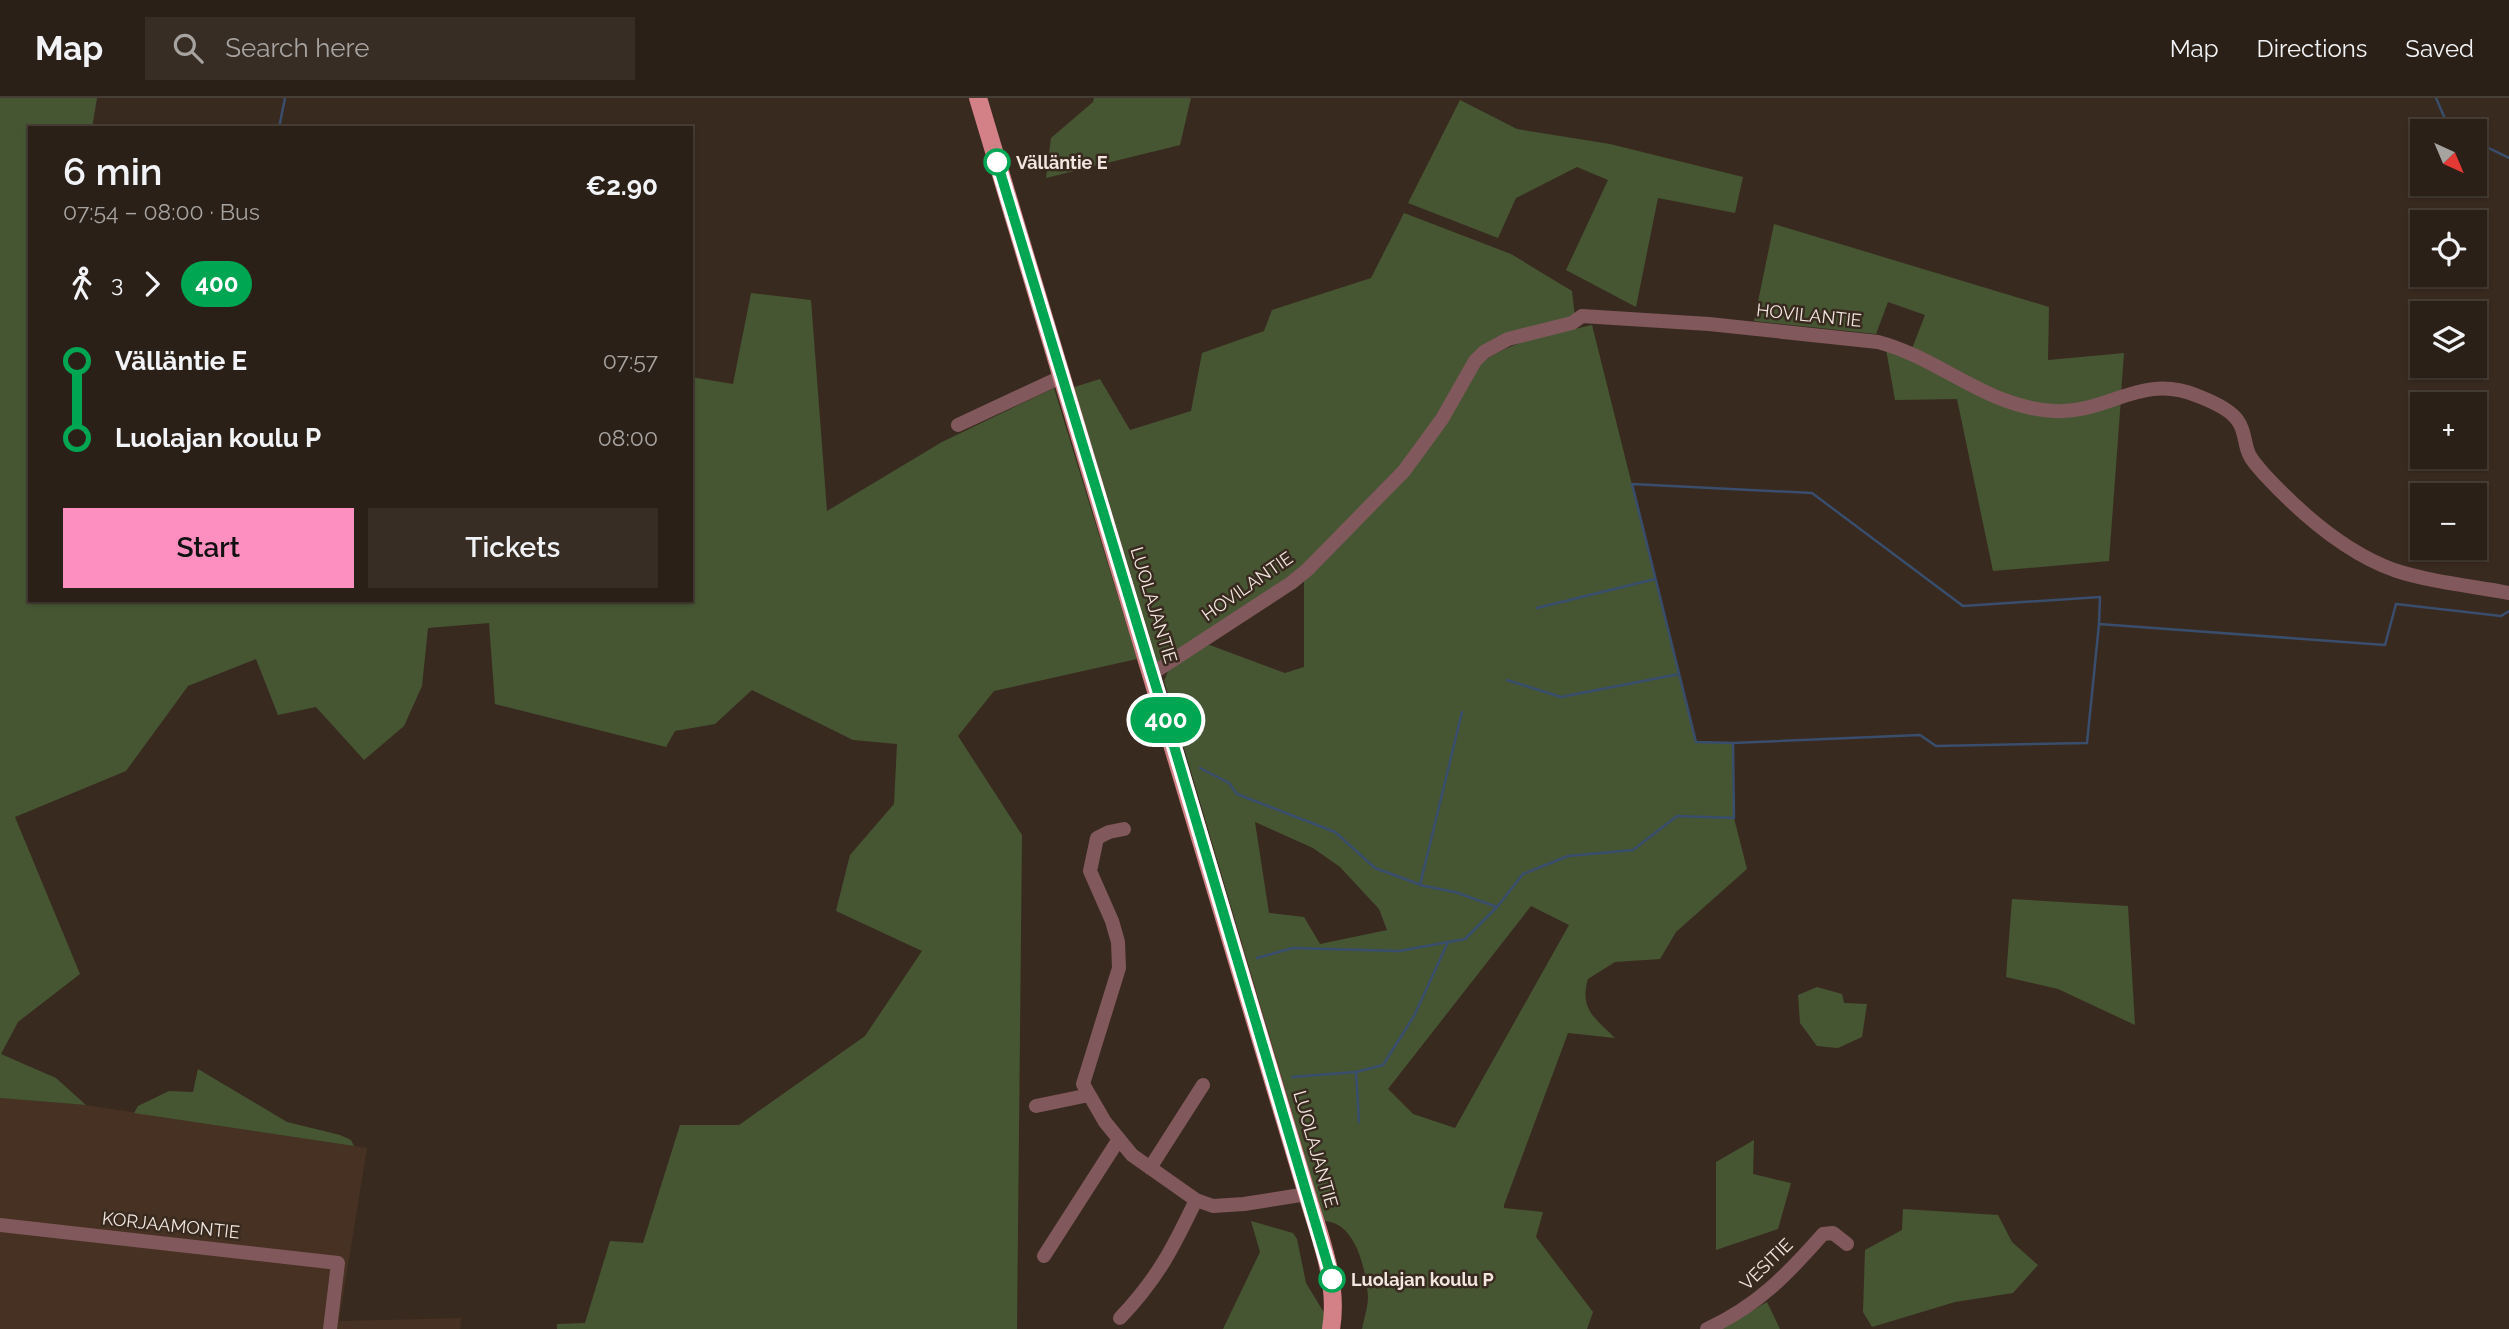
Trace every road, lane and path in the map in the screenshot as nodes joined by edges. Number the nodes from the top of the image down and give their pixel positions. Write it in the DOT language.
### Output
graph roads {
  1 [pos="978,98"];
  2 [pos="1061,377"];
  3 [pos="958,425"];
  4 [pos="2509,593"];
  5 [pos="1153,673"];
  6 [pos="1124,829"];
  7 [pos="1203,1085"];
  8 [pos="1086,1090"];
  9 [pos="1036,1106"];
  10 [pos="1119,1139"];
  11 [pos="1150,1168"];
  12 [pos="1307,1194"];
  13 [pos="1196,1200"];
  14 [pos="0,1225"];
  15 [pos="1847,1244"];
  16 [pos="1044,1256"];
  17 [pos="1120,1318"];
  18 [pos="330,1329"];
  19 [pos="1332,1329"];
  20 [pos="1707,1329"];
  1 -- 2 [label="main road, LUOLAJANTIE"];
  2 -- 3 [label="street"];
  2 -- 5 [label="main road, LUOLAJANTIE"];
  4 -- 5 [label="street, HOVILANTIE"];
  5 -- 12 [label="main road, LUOLAJANTIE"];
  6 -- 8 [label="street"];
  7 -- 11 [label="street"];
  8 -- 9 [label="street"];
  8 -- 10 [label="street"];
  10 -- 11 [label="street"];
  10 -- 16 [label="street"];
  11 -- 13 [label="street"];
  12 -- 13 [label="street"];
  12 -- 19 [label="main road, LUOLAJANTIE"];
  13 -- 17 [label="street"];
  14 -- 18 [label="street, KORJAAMONTIE"];
  15 -- 20 [label="street, VESITIE"];
}
